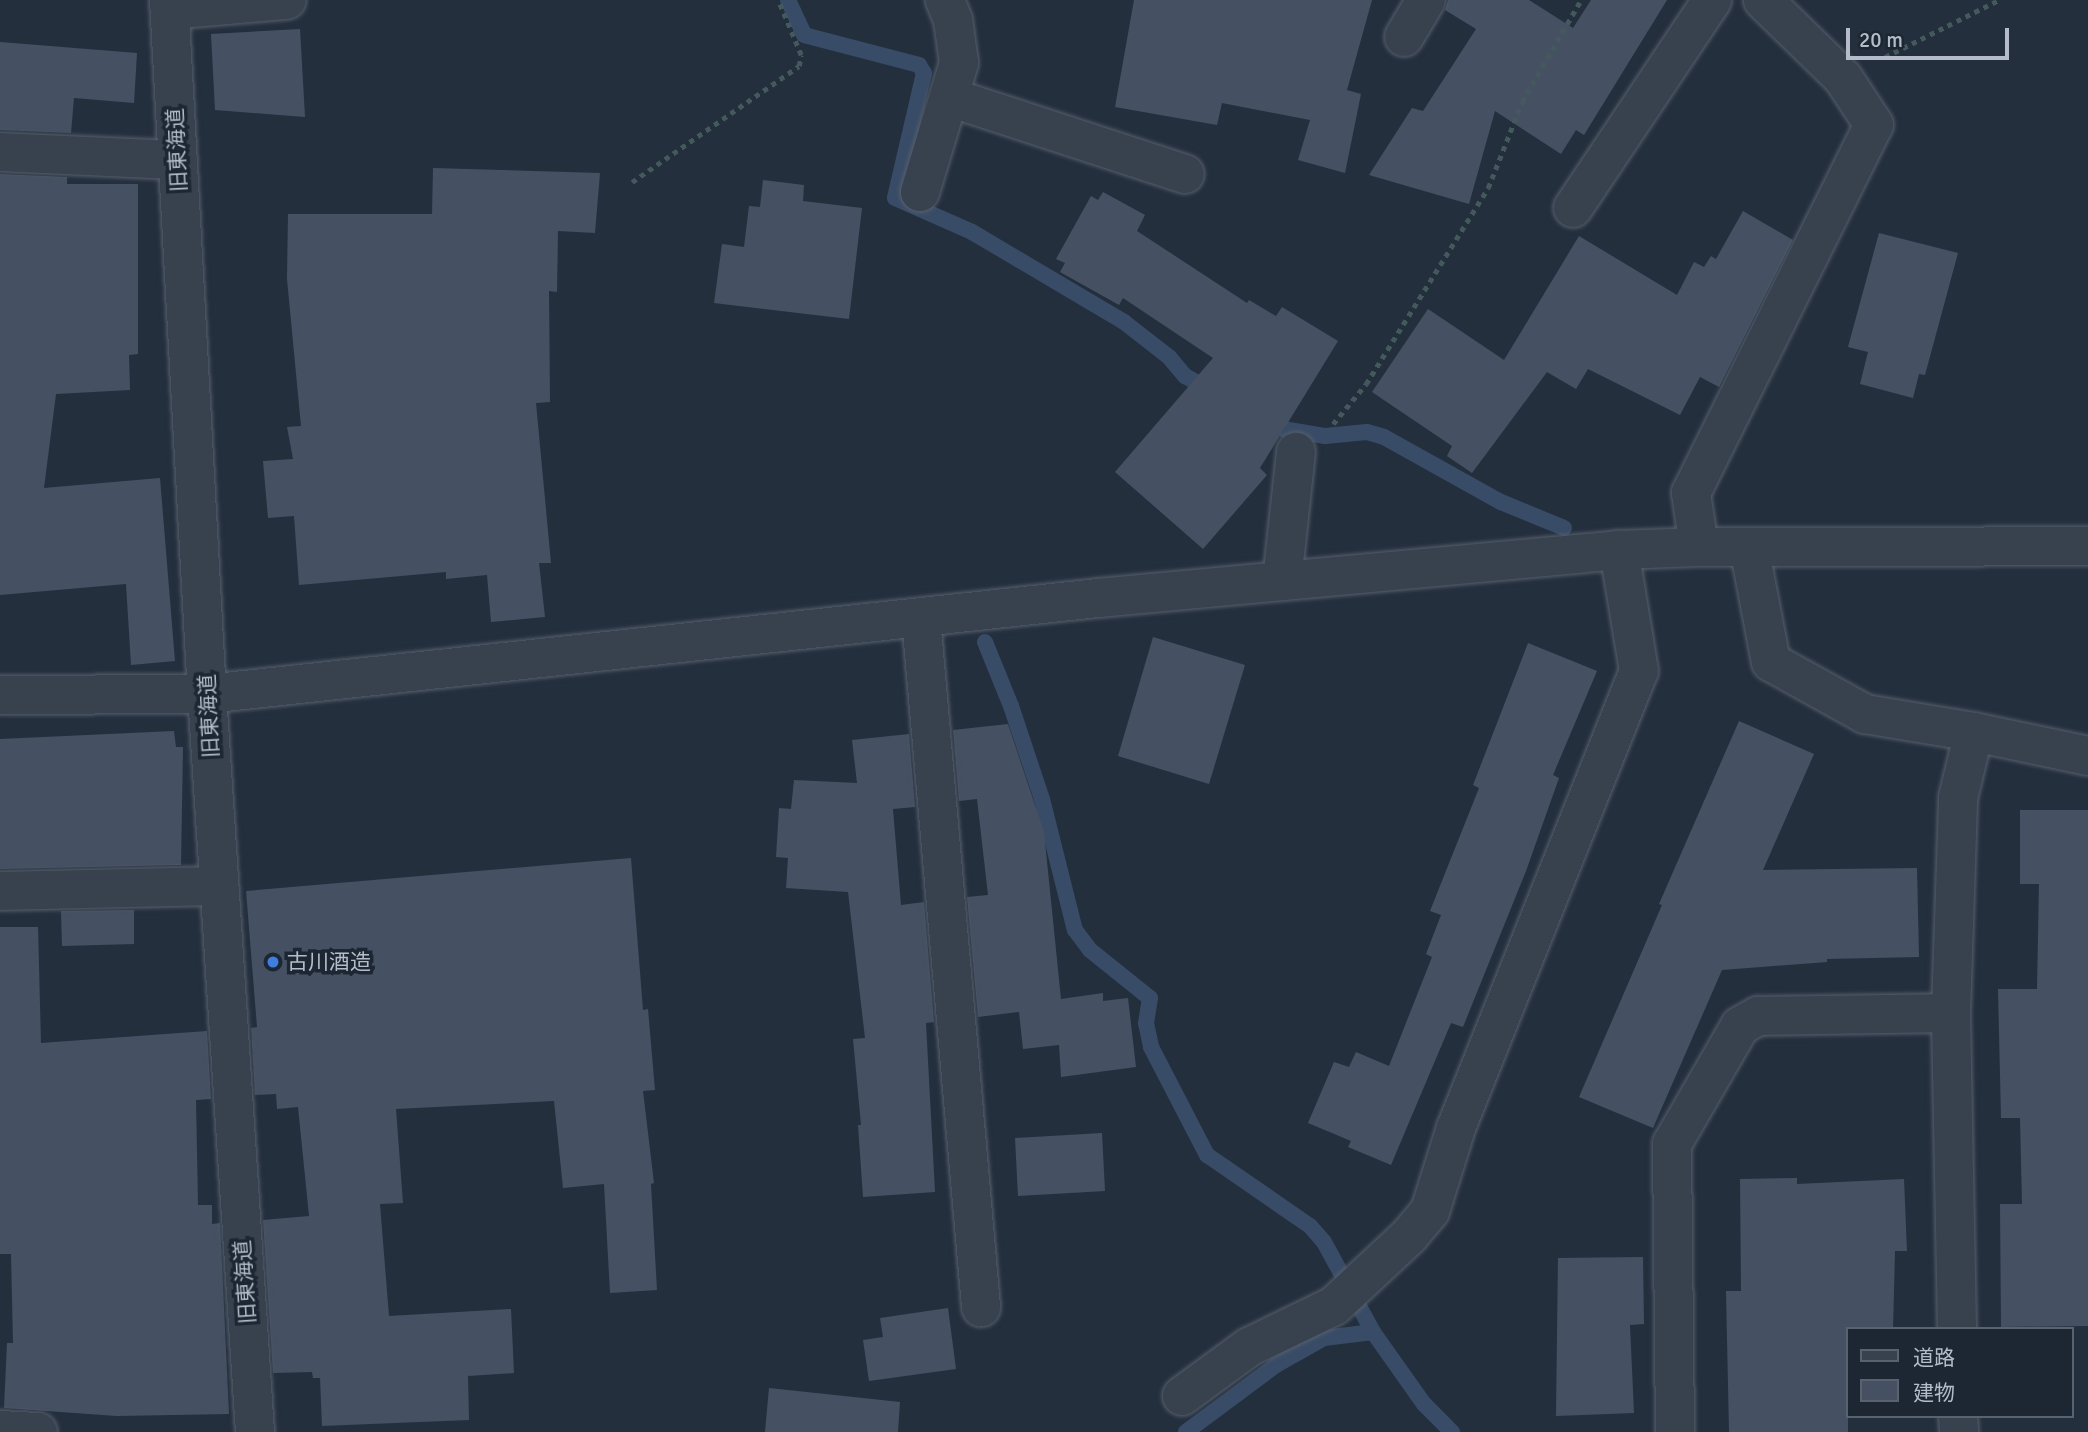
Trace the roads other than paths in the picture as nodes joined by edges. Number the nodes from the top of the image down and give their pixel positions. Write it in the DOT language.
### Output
graph roads {
  1 [pos="288,0"];
  2 [pos="945,0"];
  3 [pos="1426,0"];
  4 [pos="1712,0"];
  5 [pos="1763,0"];
  6 [pos="170,5"];
  7 [pos="1404,37"];
  8 [pos="949,97"];
  9 [pos="0,152"];
  10 [pos="178,160"];
  11 [pos="1185,174"];
  12 [pos="920,192"];
  13 [pos="1573,208"];
  14 [pos="1296,452"];
  15 [pos="2088,546"];
  16 [pos="1699,547"];
  17 [pos="1749,547"];
  18 [pos="1619,550"];
  19 [pos="1282,581"];
  20 [pos="920,618"];
  21 [pos="207,694"];
  22 [pos="0,695"];
  23 [pos="1974,732"];
  24 [pos="2088,756"];
  25 [pos="219,886"];
  26 [pos="0,891"];
  27 [pos="1951,1013"];
  28 [pos="981,1307"];
  29 [pos="1957,1327"];
  30 [pos="1182,1396"];
  31 [pos="0,1430"];
  32 [pos="38,1432"];
  33 [pos="255,1432"];
  34 [pos="1675,1432"];
  1 -- 6 [label="street"];
  2 -- 8 [label="street"];
  3 -- 7 [label="street"];
  4 -- 13 [label="street"];
  5 -- 16 [label="street"];
  6 -- 10 [label="street, 旧東海道"];
  8 -- 11 [label="street"];
  8 -- 12 [label="street"];
  9 -- 10 [label="street"];
  10 -- 21 [label="street, 旧東海道"];
  14 -- 19 [label="street"];
  15 -- 17 [label="street"];
  16 -- 17 [label="street"];
  16 -- 18 [label="street"];
  17 -- 23 [label="street"];
  18 -- 19 [label="street"];
  18 -- 30 [label="street"];
  19 -- 20 [label="street"];
  20 -- 21 [label="street"];
  20 -- 28 [label="street"];
  21 -- 22 [label="street"];
  21 -- 25 [label="street, 旧東海道"];
  23 -- 24 [label="street"];
  23 -- 27 [label="street"];
  25 -- 26 [label="street"];
  25 -- 33 [label="street, 旧東海道"];
  27 -- 29 [label="street"];
  27 -- 34 [label="street"];
  31 -- 32 [label="street"];
}
